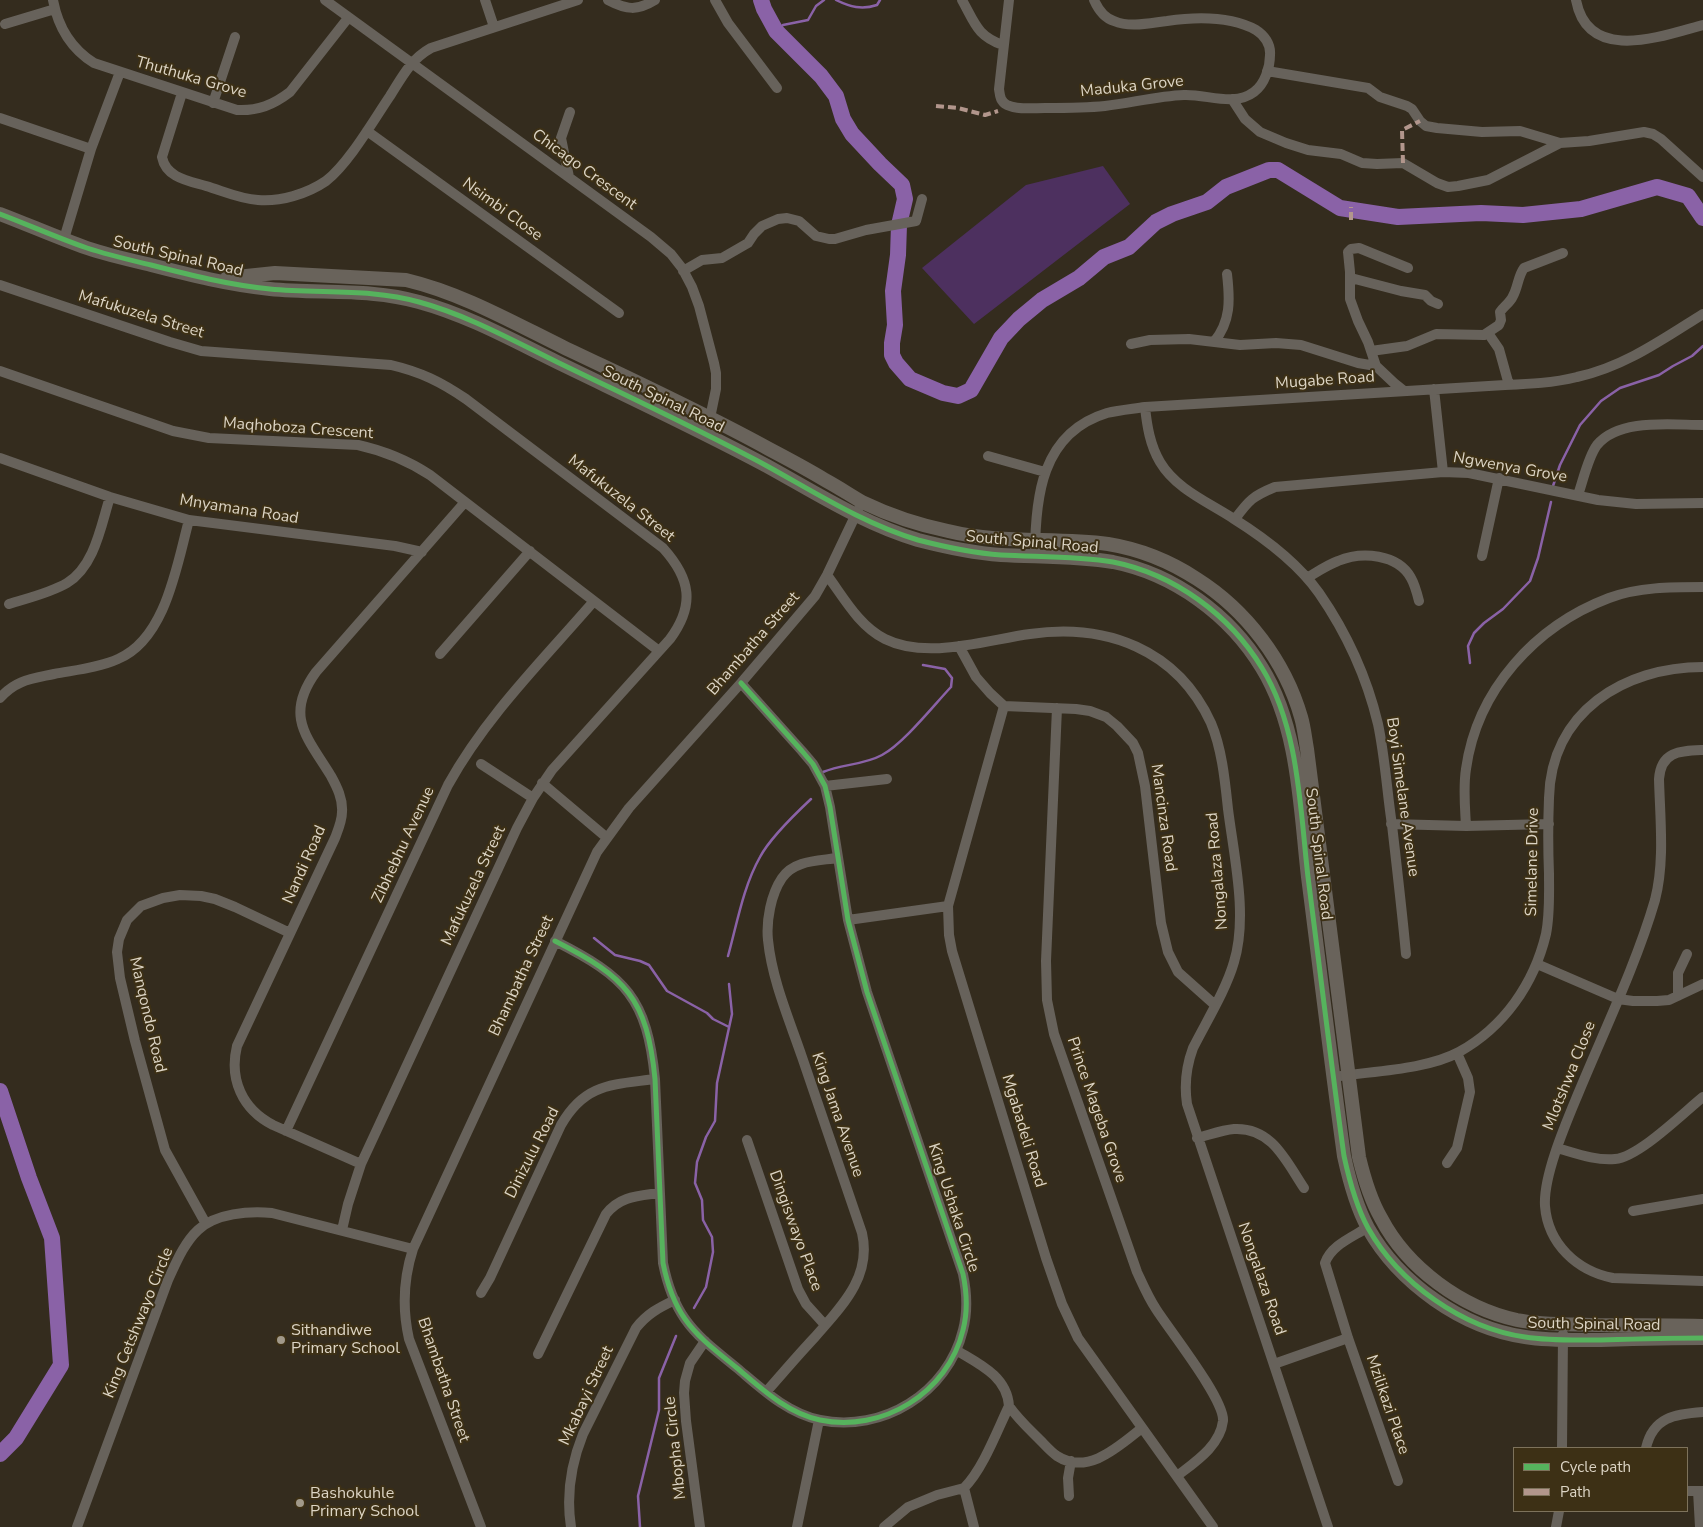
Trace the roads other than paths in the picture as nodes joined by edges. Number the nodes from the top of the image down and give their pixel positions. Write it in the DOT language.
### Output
graph roads {
  1 [pos="325,0"];
  2 [pos="485,0"];
  3 [pos="578,0"];
  4 [pos="608,0"];
  5 [pos="655,0"];
  6 [pos="715,0"];
  7 [pos="962,0"];
  8 [pos="1009,0"];
  9 [pos="1094,0"];
  10 [pos="1576,0"];
  11 [pos="337,4"];
  12 [pos="54,5"];
  13 [pos="348,18"];
  14 [pos="5,24"];
  15 [pos="1703,25"];
  16 [pos="494,27"];
  17 [pos="235,37"];
  18 [pos="1003,45"];
  19 [pos="411,63"];
  20 [pos="1267,71"];
  21 [pos="120,72"];
  22 [pos="777,88"];
  23 [pos="182,93"];
  24 [pos="1232,99"];
  25 [pos="213,103"];
  26 [pos="570,112"];
  27 [pos="0,118"];
  28 [pos="367,131"];
  29 [pos="1560,143"];
  30 [pos="91,149"];
  31 [pos="1703,177"];
  32 [pos="569,178"];
  33 [pos="922,200"];
  34 [pos="0,214"];
  35 [pos="64,239"];
  36 [pos="1563,253"];
  37 [pos="1408,268"];
  38 [pos="683,270"];
  39 [pos="1228,274"];
  40 [pos="1351,278"];
  41 [pos="211,280"];
  42 [pos="0,285"];
  43 [pos="1438,304"];
  44 [pos="619,313"];
  45 [pos="1703,314"];
  46 [pos="1488,333"];
  47 [pos="1214,342"];
  48 [pos="1131,344"];
  49 [pos="1371,351"];
  50 [pos="1376,366"];
  51 [pos="0,371"];
  52 [pos="1509,385"];
  53 [pos="1434,389"];
  54 [pos="1404,391"];
  55 [pos="1145,407"];
  56 [pos="710,418"];
  57 [pos="1703,425"];
  58 [pos="704,433"];
  59 [pos="988,456"];
  60 [pos="0,458"];
  61 [pos="1045,472"];
  62 [pos="1443,472"];
  63 [pos="1499,478"];
  64 [pos="1578,495"];
  65 [pos="110,497"];
  66 [pos="465,502"];
  67 [pos="862,502"];
  68 [pos="1703,503"];
  69 [pos="856,515"];
  70 [pos="1235,519"];
  71 [pos="189,520"];
  72 [pos="1035,541"];
  73 [pos="530,550"];
  74 [pos="422,552"];
  75 [pos="1035,556"];
  76 [pos="1482,556"];
  77 [pos="828,575"];
  78 [pos="1307,578"];
  79 [pos="1703,587"];
  80 [pos="1419,600"];
  81 [pos="594,601"];
  82 [pos="9,604"];
  83 [pos="959,646"];
  84 [pos="659,651"];
  85 [pos="440,654"];
  86 [pos="1703,667"];
  87 [pos="741,683"];
  88 [pos="0,698"];
  89 [pos="1004,706"];
  90 [pos="1057,708"];
  91 [pos="1703,750"];
  92 [pos="481,764"];
  93 [pos="887,779"];
  94 [pos="542,783"];
  95 [pos="825,786"];
  96 [pos="533,798"];
  97 [pos="1391,824"];
  98 [pos="1548,824"];
  99 [pos="1466,826"];
  100 [pos="606,837"];
  101 [pos="837,858"];
  102 [pos="948,906"];
  103 [pos="848,920"];
  104 [pos="290,933"];
  105 [pos="555,941"];
  106 [pos="1406,954"];
  107 [pos="1687,954"];
  108 [pos="1536,964"];
  109 [pos="1703,984"];
  110 [pos="1678,996"];
  111 [pos="1618,999"];
  112 [pos="1214,1005"];
  113 [pos="1457,1053"];
  114 [pos="1348,1075"];
  115 [pos="1334,1077"];
  116 [pos="655,1079"];
  117 [pos="1703,1097"];
  118 [pos="286,1131"];
  119 [pos="1197,1138"];
  120 [pos="747,1140"];
  121 [pos="1558,1148"];
  122 [pos="1447,1163"];
  123 [pos="361,1164"];
  124 [pos="1304,1188"];
  125 [pos="659,1193"];
  126 [pos="1703,1198"];
  127 [pos="1634,1211"];
  128 [pos="206,1224"];
  129 [pos="1368,1227"];
  130 [pos="342,1230"];
  131 [pos="412,1250"];
  132 [pos="1703,1281"];
  133 [pos="481,1293"];
  134 [pos="674,1300"];
  135 [pos="1563,1324"];
  136 [pos="825,1325"];
  137 [pos="1703,1326"];
  138 [pos="1348,1338"];
  139 [pos="1703,1338"];
  140 [pos="1563,1340"];
  141 [pos="705,1341"];
  142 [pos="956,1350"];
  143 [pos="538,1354"];
  144 [pos="1274,1364"];
  145 [pos="766,1392"];
  146 [pos="1009,1406"];
  147 [pos="1703,1412"];
  148 [pos="819,1420"];
  149 [pos="1142,1428"];
  150 [pos="1562,1447"];
  151 [pos="1646,1447"];
  152 [pos="1071,1461"];
  153 [pos="1177,1476"];
  154 [pos="1398,1482"];
  155 [pos="964,1488"];
  156 [pos="1688,1491"];
  157 [pos="1701,1491"];
  158 [pos="1069,1496"];
  159 [pos="1559,1512"];
  160 [pos="77,1527"];
  161 [pos="481,1527"];
  162 [pos="571,1527"];
  163 [pos="700,1527"];
  164 [pos="797,1527"];
  165 [pos="884,1527"];
  166 [pos="974,1527"];
  167 [pos="1214,1527"];
  168 [pos="1328,1527"];
  169 [pos="1556,1527"];
  170 [pos="1700,1527"];
  1 -- 11 [label="street, Chicago Crescent"];
  2 -- 16 [label="street"];
  3 -- 16 [label="street"];
  4 -- 5 [label="street"];
  6 -- 22 [label="street"];
  7 -- 18 [label="street"];
  8 -- 18 [label="street"];
  9 -- 20 [label="street, Maduka Grove"];
  10 -- 15 [label="street"];
  11 -- 13 [label="street, Chicago Crescent"];
  12 -- 14 [label="street"];
  12 -- 21 [label="street, Thuthuka Grove"];
  13 -- 19 [label="street, Chicago Crescent"];
  13 -- 25 [label="street, Thuthuka Grove"];
  16 -- 19 [label="street"];
  17 -- 25 [label="street"];
  18 -- 24 [label="street, Maduka Grove"];
  19 -- 28 [label="street"];
  19 -- 32 [label="street, Chicago Crescent"];
  20 -- 24 [label="street, Maduka Grove"];
  20 -- 29 [label="street"];
  21 -- 23 [label="street, Thuthuka Grove"];
  21 -- 30 [label="street"];
  23 -- 25 [label="street, Thuthuka Grove"];
  23 -- 28 [label="street"];
  24 -- 29 [label="street"];
  26 -- 32 [label="street"];
  27 -- 30 [label="street"];
  28 -- 44 [label="street, Nsimbi Close"];
  29 -- 31 [label="street"];
  30 -- 35 [label="street"];
  32 -- 38 [label="street, Chicago Crescent"];
  33 -- 38 [label="street"];
  34 -- 35 [label="street, South Spinal Road"];
  35 -- 41 [label="street, South Spinal Road"];
  36 -- 46 [label="street"];
  37 -- 40 [label="street"];
  38 -- 56 [label="street, Chicago Crescent"];
  39 -- 47 [label="street"];
  40 -- 43 [label="street"];
  40 -- 49 [label="street"];
  41 -- 56 [label="street, South Spinal Road"];
  41 -- 58 [label="street, South Spinal Road"];
  42 -- 84 [label="street, Mafukuzela Street"];
  45 -- 52 [label="street, Mugabe Road"];
  46 -- 49 [label="street"];
  46 -- 52 [label="street"];
  47 -- 48 [label="street"];
  47 -- 50 [label="street"];
  49 -- 50 [label="street"];
  50 -- 54 [label="street"];
  51 -- 66 [label="street, Maqhoboza Crescent"];
  52 -- 53 [label="street, Mugabe Road"];
  53 -- 54 [label="street, Mugabe Road"];
  53 -- 62 [label="street"];
  54 -- 55 [label="street, Mugabe Road"];
  55 -- 61 [label="street, Mugabe Road"];
  55 -- 70 [label="street, Boyi Simelane Avenue"];
  56 -- 58 [label="street, Chicago Crescent"];
  56 -- 67 [label="street, South Spinal Road"];
  57 -- 64 [label="street"];
  58 -- 69 [label="street, South Spinal Road"];
  59 -- 61 [label="street"];
  60 -- 65 [label="street, Mnyamana Road"];
  61 -- 72 [label="street, Mugabe Road"];
  62 -- 63 [label="street, Ngwenya Grove"];
  62 -- 70 [label="street, Ngwenya Grove"];
  63 -- 64 [label="street, Ngwenya Grove"];
  63 -- 76 [label="street"];
  64 -- 68 [label="street, Ngwenya Grove"];
  65 -- 71 [label="street, Mnyamana Road"];
  65 -- 82 [label="street"];
  66 -- 73 [label="street, Maqhoboza Crescent"];
  66 -- 74 [label="street, Nandi Road"];
  67 -- 69 [label="street, Bhambatha Street"];
  67 -- 72 [label="street, South Spinal Road"];
  69 -- 75 [label="street, South Spinal Road"];
  69 -- 77 [label="street, Bhambatha Street"];
  70 -- 78 [label="street, Boyi Simelane Avenue"];
  71 -- 74 [label="street, Mnyamana Road"];
  71 -- 88 [label="street"];
  72 -- 75 [label="street, Mugabe Road"];
  72 -- 114 [label="street, South Spinal Road"];
  73 -- 81 [label="street, Maqhoboza Crescent"];
  73 -- 85 [label="street"];
  74 -- 104 [label="street, Nandi Road"];
  75 -- 115 [label="street, South Spinal Road"];
  77 -- 83 [label="street, Nongalaza Road"];
  77 -- 87 [label="street, Bhambatha Street"];
  78 -- 80 [label="street"];
  78 -- 97 [label="street, Boyi Simelane Avenue"];
  79 -- 99 [label="street"];
  81 -- 84 [label="street, Maqhoboza Crescent"];
  81 -- 118 [label="street, Zibhebhu Avenue"];
  83 -- 89 [label="street"];
  83 -- 112 [label="street, Nongalaza Road"];
  84 -- 94 [label="street, Mafukuzela Street"];
  86 -- 98 [label="street, Simelane Drive"];
  87 -- 95 [label="street, King Ushaka Circle"];
  87 -- 100 [label="street, Bhambatha Street"];
  89 -- 90 [label="street, Mancinza Road"];
  89 -- 102 [label="street, Mgabadeli Road"];
  90 -- 112 [label="street, Mancinza Road"];
  90 -- 153 [label="street, Prince Mageba Grove"];
  91 -- 111 [label="street, Mlotshwa Close"];
  92 -- 96 [label="street"];
  93 -- 95 [label="street"];
  94 -- 96 [label="street, Mafukuzela Street"];
  94 -- 100 [label="street"];
  95 -- 101 [label="street, King Ushaka Circle"];
  96 -- 123 [label="street, Mafukuzela Street"];
  97 -- 99 [label="street"];
  97 -- 106 [label="street, Boyi Simelane Avenue"];
  98 -- 99 [label="street"];
  98 -- 108 [label="street, Simelane Drive"];
  100 -- 105 [label="street, Bhambatha Street"];
  101 -- 103 [label="street, King Ushaka Circle"];
  101 -- 136 [label="street, King Jama Avenue"];
  102 -- 103 [label="street"];
  102 -- 149 [label="street, Mgabadeli Road"];
  103 -- 142 [label="street, King Ushaka Circle"];
  104 -- 118 [label="street, Nandi Road"];
  104 -- 128 [label="street, Manqondo Road"];
  105 -- 116 [label="street, King Ushaka Circle"];
  105 -- 131 [label="street, Bhambatha Street"];
  107 -- 110 [label="street"];
  108 -- 111 [label="street"];
  108 -- 113 [label="street, Simelane Drive"];
  109 -- 110 [label="street"];
  110 -- 111 [label="street"];
  111 -- 121 [label="street, Mlotshwa Close"];
  112 -- 119 [label="street, Nongalaza Road"];
  113 -- 114 [label="street, Simelane Drive"];
  113 -- 122 [label="street"];
  114 -- 115 [label="street, Simelane Drive"];
  114 -- 135 [label="street, South Spinal Road"];
  115 -- 129 [label="street, South Spinal Road"];
  116 -- 125 [label="street, King Ushaka Circle"];
  116 -- 133 [label="street, Dinizulu Road"];
  117 -- 121 [label="street, Mlotshwa Close"];
  118 -- 123 [label="street, Nandi Road"];
  119 -- 124 [label="street"];
  119 -- 144 [label="street, Nongalaza Road"];
  120 -- 136 [label="street, Dingiswayo Place"];
  121 -- 132 [label="street"];
  123 -- 130 [label="street, Mafukuzela Street"];
  125 -- 134 [label="street, King Ushaka Circle"];
  125 -- 143 [label="street"];
  126 -- 127 [label="street"];
  128 -- 130 [label="street, King Cetshwayo Circle"];
  128 -- 160 [label="street, King Cetshwayo Circle"];
  129 -- 138 [label="street, Mzilikazi Place"];
  129 -- 140 [label="street, South Spinal Road"];
  130 -- 131 [label="street, King Cetshwayo Circle"];
  131 -- 161 [label="street, Bhambatha Street"];
  134 -- 141 [label="street, King Ushaka Circle"];
  134 -- 162 [label="street, Mkabayi Street"];
  135 -- 137 [label="street, South Spinal Road"];
  135 -- 140 [label="street"];
  136 -- 145 [label="street, King Jama Avenue"];
  138 -- 144 [label="street"];
  138 -- 154 [label="street, Mzilikazi Place"];
  139 -- 140 [label="street, South Spinal Road"];
  140 -- 150 [label="street"];
  141 -- 145 [label="street, King Ushaka Circle"];
  141 -- 163 [label="street, Mbopha Circle"];
  142 -- 146 [label="street"];
  142 -- 148 [label="street, King Ushaka Circle"];
  144 -- 168 [label="street, Nongalaza Road"];
  145 -- 148 [label="street, King Ushaka Circle"];
  146 -- 152 [label="street"];
  146 -- 155 [label="street"];
  147 -- 151 [label="street"];
  148 -- 164 [label="street"];
  149 -- 152 [label="street"];
  149 -- 153 [label="street, Mgabadeli Road"];
  152 -- 158 [label="street"];
  153 -- 167 [label="street, Mgabadeli Road"];
  155 -- 165 [label="street"];
  155 -- 166 [label="street"];
  156 -- 157 [label="street"];
  157 -- 170 [label="street"];
  159 -- 169 [label="street"];
}
